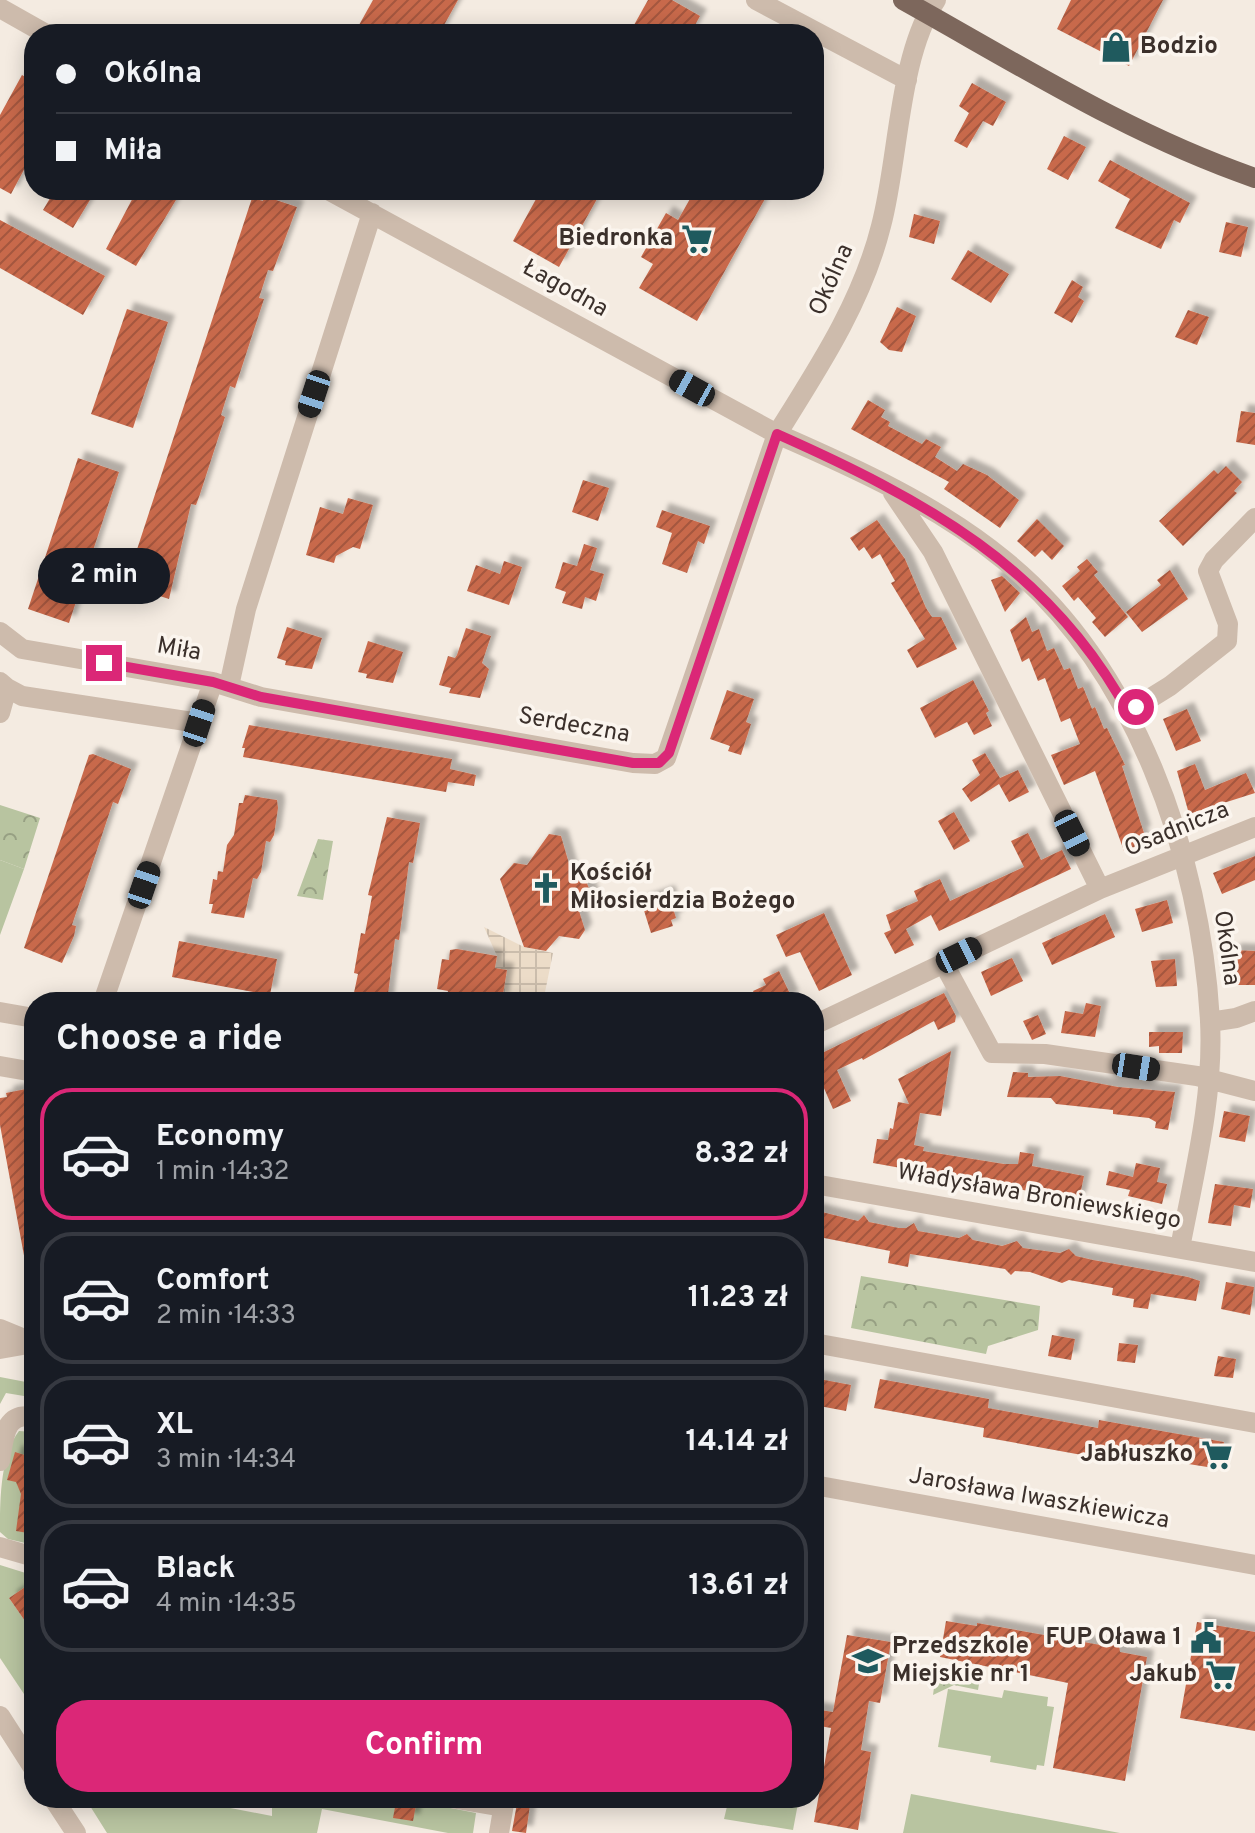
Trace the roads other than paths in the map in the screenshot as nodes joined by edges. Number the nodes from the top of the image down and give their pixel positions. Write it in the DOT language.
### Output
graph roads {
  1 [pos="756,0"];
  2 [pos="903,0"];
  3 [pos="932,7"];
  4 [pos="0,8"];
  5 [pos="28,24"];
  6 [pos="801,24"];
  7 [pos="824,36"];
  8 [pos="907,80"];
  9 [pos="1255,178"];
  10 [pos="347,200"];
  11 [pos="372,213"];
  12 [pos="777,434"];
  13 [pos="889,487"];
  14 [pos="1255,518"];
  15 [pos="0,632"];
  16 [pos="221,684"];
  17 [pos="3,685"];
  18 [pos="1128,712"];
  19 [pos="0,713"];
  20 [pos="199,723"];
  21 [pos="1255,827"];
  22 [pos="1183,858"];
  23 [pos="1100,889"];
  24 [pos="943,962"];
  25 [pos="106,992"];
  26 [pos="1255,1011"];
  27 [pos="0,1012"];
  28 [pos="24,1016"];
  29 [pos="824,1020"];
  30 [pos="1210,1022"];
  31 [pos="0,1066"];
  32 [pos="24,1070"];
  33 [pos="1208,1080"];
  34 [pos="1255,1091"];
  35 [pos="824,1186"];
  36 [pos="1180,1248"];
  37 [pos="1255,1262"];
  38 [pos="0,1329"];
  39 [pos="24,1339"];
  40 [pos="24,1345"];
  41 [pos="824,1345"];
  42 [pos="0,1349"];
  43 [pos="24,1417"];
  44 [pos="1255,1423"];
  45 [pos="0,1461"];
  46 [pos="824,1487"];
  47 [pos="0,1547"];
  48 [pos="24,1554"];
  49 [pos="1255,1565"];
  50 [pos="0,1716"];
  51 [pos="24,1753"];
  52 [pos="60,1808"];
  53 [pos="503,1808"];
  54 [pos="76,1833"];
  55 [pos="499,1833"];
  1 -- 6 [label="street"];
  2 -- 3 [label="main road"];
  3 -- 8 [label="street, Okólna"];
  3 -- 9 [label="main road"];
  4 -- 5 [label="street"];
  7 -- 8 [label="street"];
  8 -- 12 [label="street, Okólna"];
  10 -- 11 [label="street, Łagodna"];
  11 -- 12 [label="street, Łagodna"];
  11 -- 16 [label="street"];
  12 -- 13 [label="street, Okólna"];
  12 -- 16 [label="street, Serdeczna"];
  13 -- 18 [label="street, Okólna"];
  13 -- 23 [label="street"];
  14 -- 18 [label="street"];
  15 -- 16 [label="street, Miła"];
  16 -- 20 [label="street"];
  17 -- 19 [label="street"];
  17 -- 20 [label="street"];
  18 -- 22 [label="street, Okólna"];
  20 -- 25 [label="street"];
  21 -- 22 [label="street, Osadnicza"];
  22 -- 23 [label="street, Osadnicza"];
  22 -- 30 [label="street, Okólna"];
  23 -- 24 [label="street, Osadnicza"];
  24 -- 29 [label="street, Osadnicza"];
  24 -- 33 [label="street"];
  26 -- 30 [label="street"];
  27 -- 28 [label="street"];
  30 -- 33 [label="street, Okólna"];
  31 -- 32 [label="street"];
  33 -- 34 [label="street"];
  33 -- 36 [label="street, Okólna"];
  35 -- 36 [label="street, Władysława Broniewskiego"];
  36 -- 37 [label="street, Władysława Broniewskiego"];
  38 -- 39 [label="street"];
  40 -- 42 [label="street"];
  41 -- 44 [label="street"];
  43 -- 45 [label="street"];
  46 -- 49 [label="street, Jarosława Iwaszkiewicza"];
  47 -- 48 [label="street"];
  50 -- 51 [label="street"];
  52 -- 54 [label="street"];
  53 -- 55 [label="street"];
}
